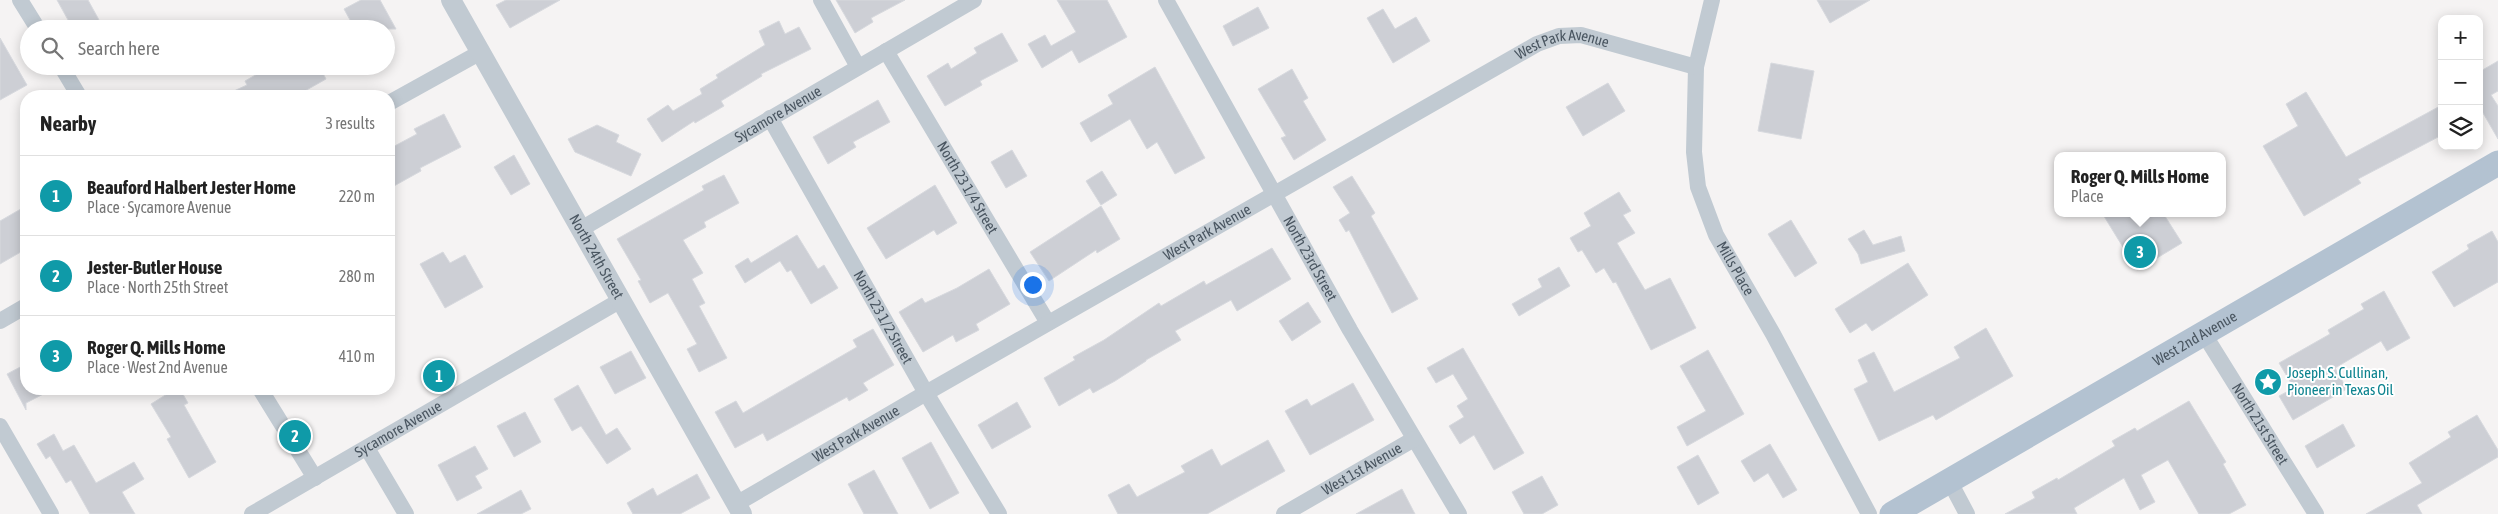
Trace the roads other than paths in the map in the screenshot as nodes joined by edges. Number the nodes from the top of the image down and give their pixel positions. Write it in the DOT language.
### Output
graph roads {
  1 [pos="20,0"];
  2 [pos="450,0"];
  3 [pos="821,0"];
  4 [pos="974,0"];
  5 [pos="1166,0"];
  6 [pos="1712,0"];
  7 [pos="32,20"];
  8 [pos="886,51"];
  9 [pos="480,52"];
  10 [pos="858,67"];
  11 [pos="1696,67"];
  12 [pos="66,75"];
  13 [pos="75,90"];
  14 [pos="395,100"];
  15 [pos="770,118"];
  16 [pos="2498,163"];
  17 [pos="1274,193"];
  18 [pos="581,229"];
  19 [pos="621,300"];
  20 [pos="20,309"];
  21 [pos="0,321"];
  22 [pos="1048,323"];
  23 [pos="2204,334"];
  24 [pos="926,392"];
  25 [pos="264,395"];
  26 [pos="0,426"];
  27 [pos="1414,439"];
  28 [pos="367,448"];
  29 [pos="315,478"];
  30 [pos="1950,482"];
  31 [pos="739,509"];
  32 [pos="51,514"];
  33 [pos="252,514"];
  34 [pos="406,514"];
  35 [pos="999,514"];
  36 [pos="1284,514"];
  37 [pos="1459,514"];
  38 [pos="1869,514"];
  39 [pos="1892,514"];
  40 [pos="1967,514"];
  41 [pos="2316,514"];
  1 -- 7 [label="street"];
  2 -- 9 [label="street, North 24th Street"];
  3 -- 10 [label="street"];
  4 -- 8 [label="street, Sycamore Avenue"];
  5 -- 17 [label="street, North 23rd Street"];
  6 -- 11 [label="street, Mills Place"];
  8 -- 10 [label="street, Sycamore Avenue"];
  8 -- 22 [label="street, North 23 1/4 Street"];
  9 -- 14 [label="street"];
  9 -- 18 [label="street, North 24th Street"];
  10 -- 15 [label="street, Sycamore Avenue"];
  11 -- 17 [label="street, West Park Avenue"];
  11 -- 38 [label="street, Mills Place"];
  12 -- 13 [label="street"];
  15 -- 18 [label="street, Sycamore Avenue"];
  15 -- 24 [label="street, North 23 1/2 Street"];
  16 -- 23 [label="main road, West 2nd Avenue"];
  17 -- 22 [label="street, West Park Avenue"];
  17 -- 27 [label="street, North 23rd Street"];
  18 -- 19 [label="street, North 24th Street"];
  19 -- 28 [label="street, Sycamore Avenue"];
  19 -- 31 [label="street, North 24th Street"];
  20 -- 21 [label="street"];
  22 -- 24 [label="street, West Park Avenue"];
  23 -- 30 [label="main road, West 2nd Avenue"];
  23 -- 41 [label="street, North 21st Street"];
  24 -- 31 [label="street, West Park Avenue"];
  24 -- 35 [label="street, North 23 1/2 Street"];
  25 -- 29 [label="street"];
  26 -- 32 [label="street"];
  27 -- 36 [label="street, West 1st Avenue"];
  27 -- 37 [label="street, North 23rd Street"];
  28 -- 29 [label="street, Sycamore Avenue"];
  28 -- 34 [label="street"];
  29 -- 33 [label="street, Sycamore Avenue"];
  30 -- 39 [label="main road, West 2nd Avenue"];
  30 -- 40 [label="street"];
}
